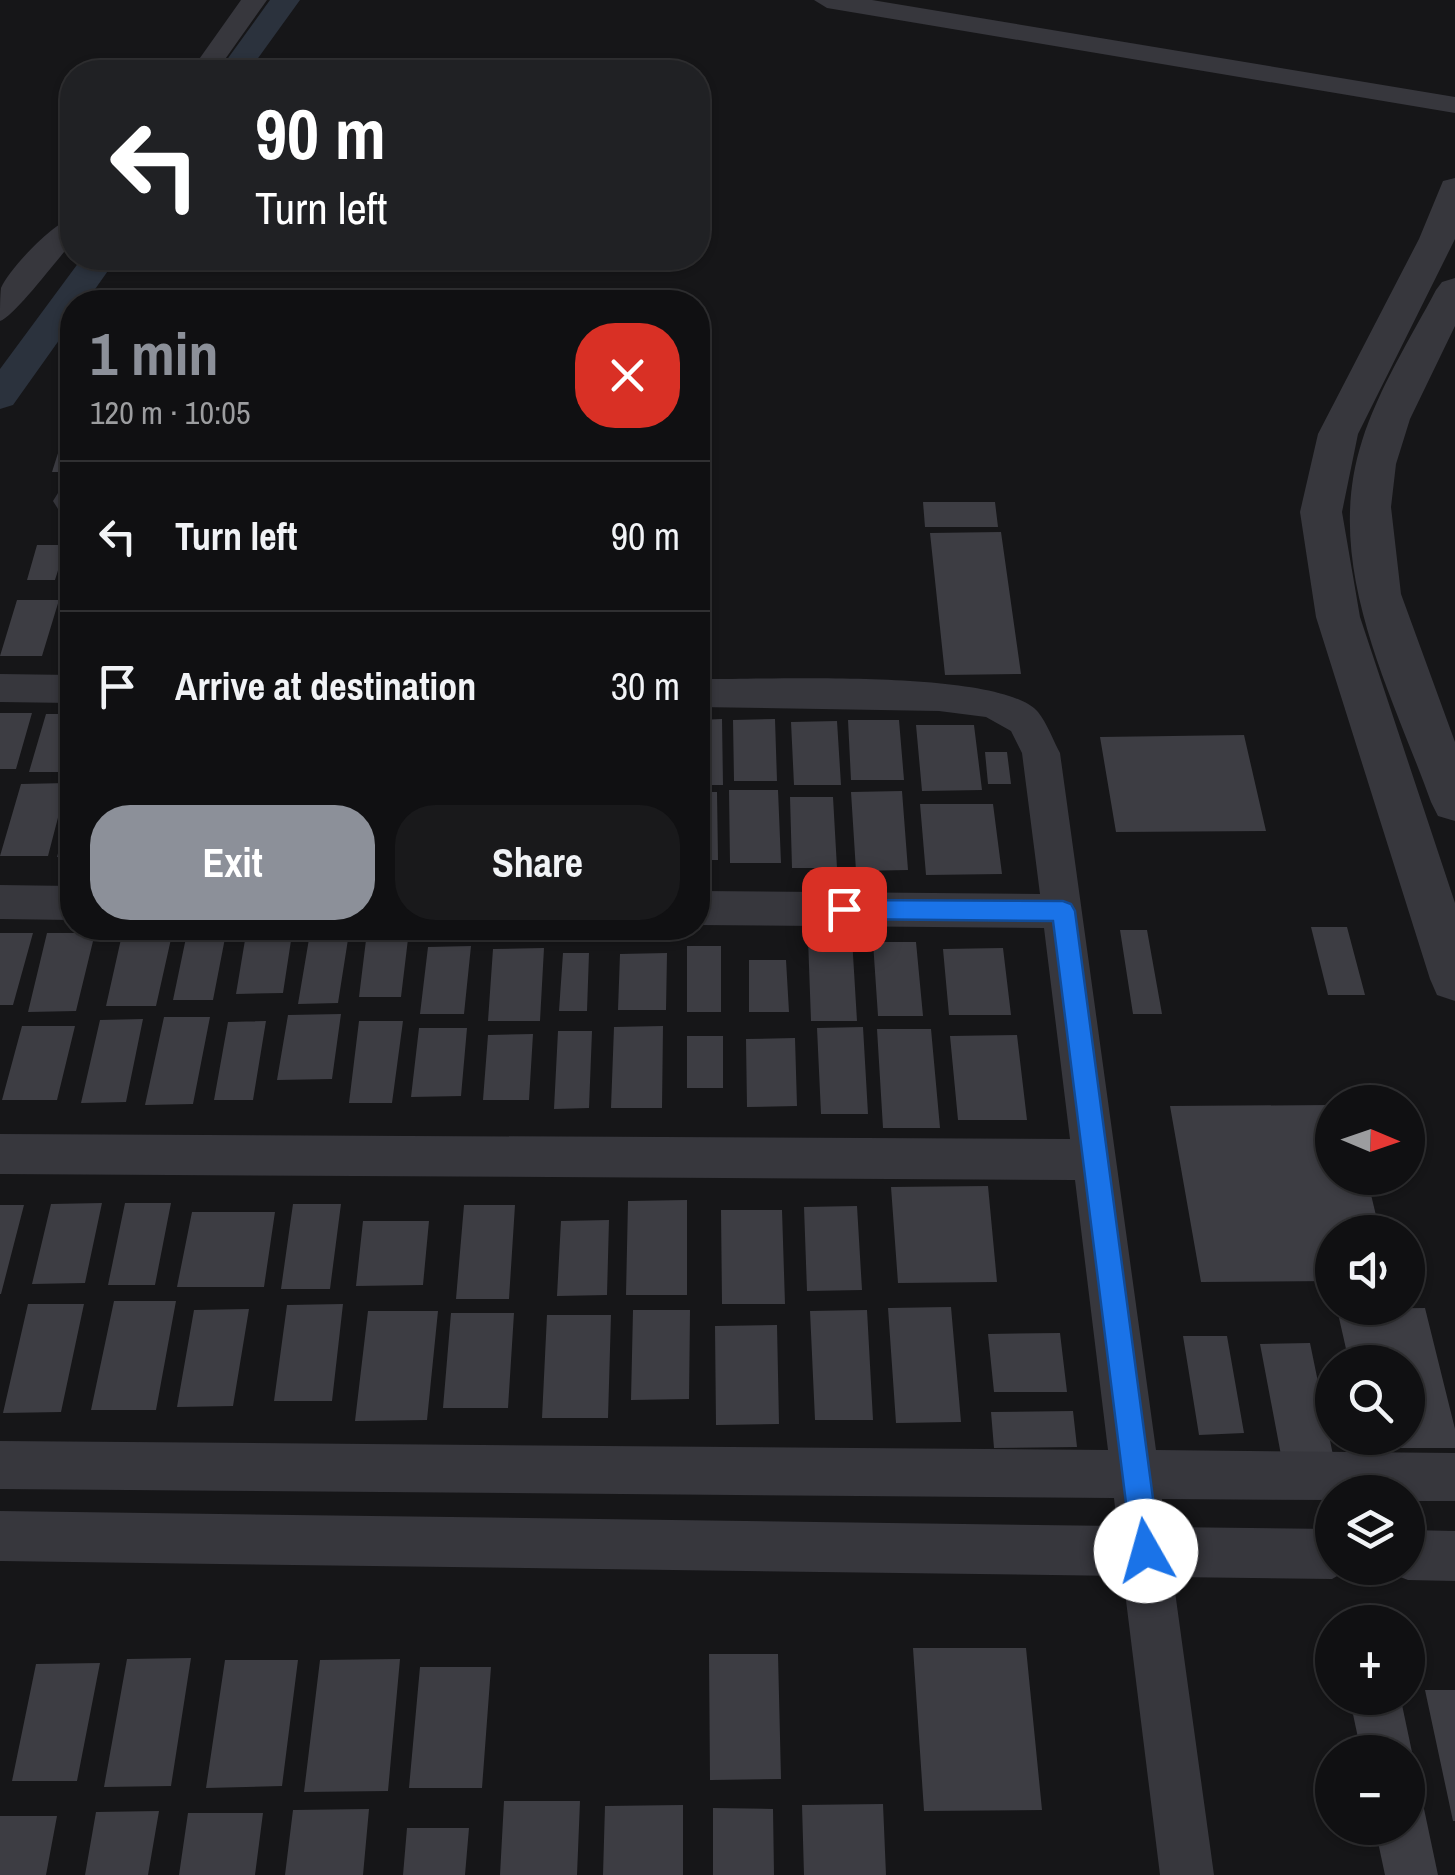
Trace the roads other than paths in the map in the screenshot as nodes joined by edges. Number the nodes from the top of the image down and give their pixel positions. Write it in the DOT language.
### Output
graph roads {
  1 [pos="254,0"];
  2 [pos="827,0"];
  3 [pos="212,60"];
  4 [pos="1455,105"];
  5 [pos="1455,189"];
  6 [pos="60,240"];
  7 [pos="1446,240"];
  8 [pos="1455,290"];
  9 [pos="0,311"];
  10 [pos="0,688"];
  11 [pos="60,689"];
  12 [pos="710,693"];
  13 [pos="1455,802"];
  14 [pos="0,902"];
  15 [pos="60,903"];
  16 [pos="710,908"];
  17 [pos="1063,911"];
  18 [pos="1455,979"];
  19 [pos="0,1154"];
  20 [pos="1096,1160"];
  21 [pos="0,1465"];
  22 [pos="1136,1474"];
  23 [pos="1455,1477"];
  24 [pos="0,1536"];
  25 [pos="1146,1551"];
  26 [pos="1315,1554"];
  27 [pos="1425,1555"];
  28 [pos="1455,1556"];
  29 [pos="1187,1875"];
  1 -- 3 [label="street"];
  2 -- 4 [label="street"];
  5 -- 7 [label="street"];
  6 -- 9 [label="street"];
  7 -- 18 [label="street"];
  8 -- 13 [label="street"];
  10 -- 11 [label="street"];
  12 -- 17 [label="street"];
  14 -- 15 [label="street"];
  16 -- 17 [label="street"];
  17 -- 20 [label="street"];
  19 -- 20 [label="street"];
  20 -- 22 [label="street"];
  21 -- 22 [label="street"];
  22 -- 23 [label="street"];
  22 -- 25 [label="street"];
  24 -- 25 [label="street"];
  25 -- 26 [label="street"];
  25 -- 29 [label="street"];
  27 -- 28 [label="street"];
}
